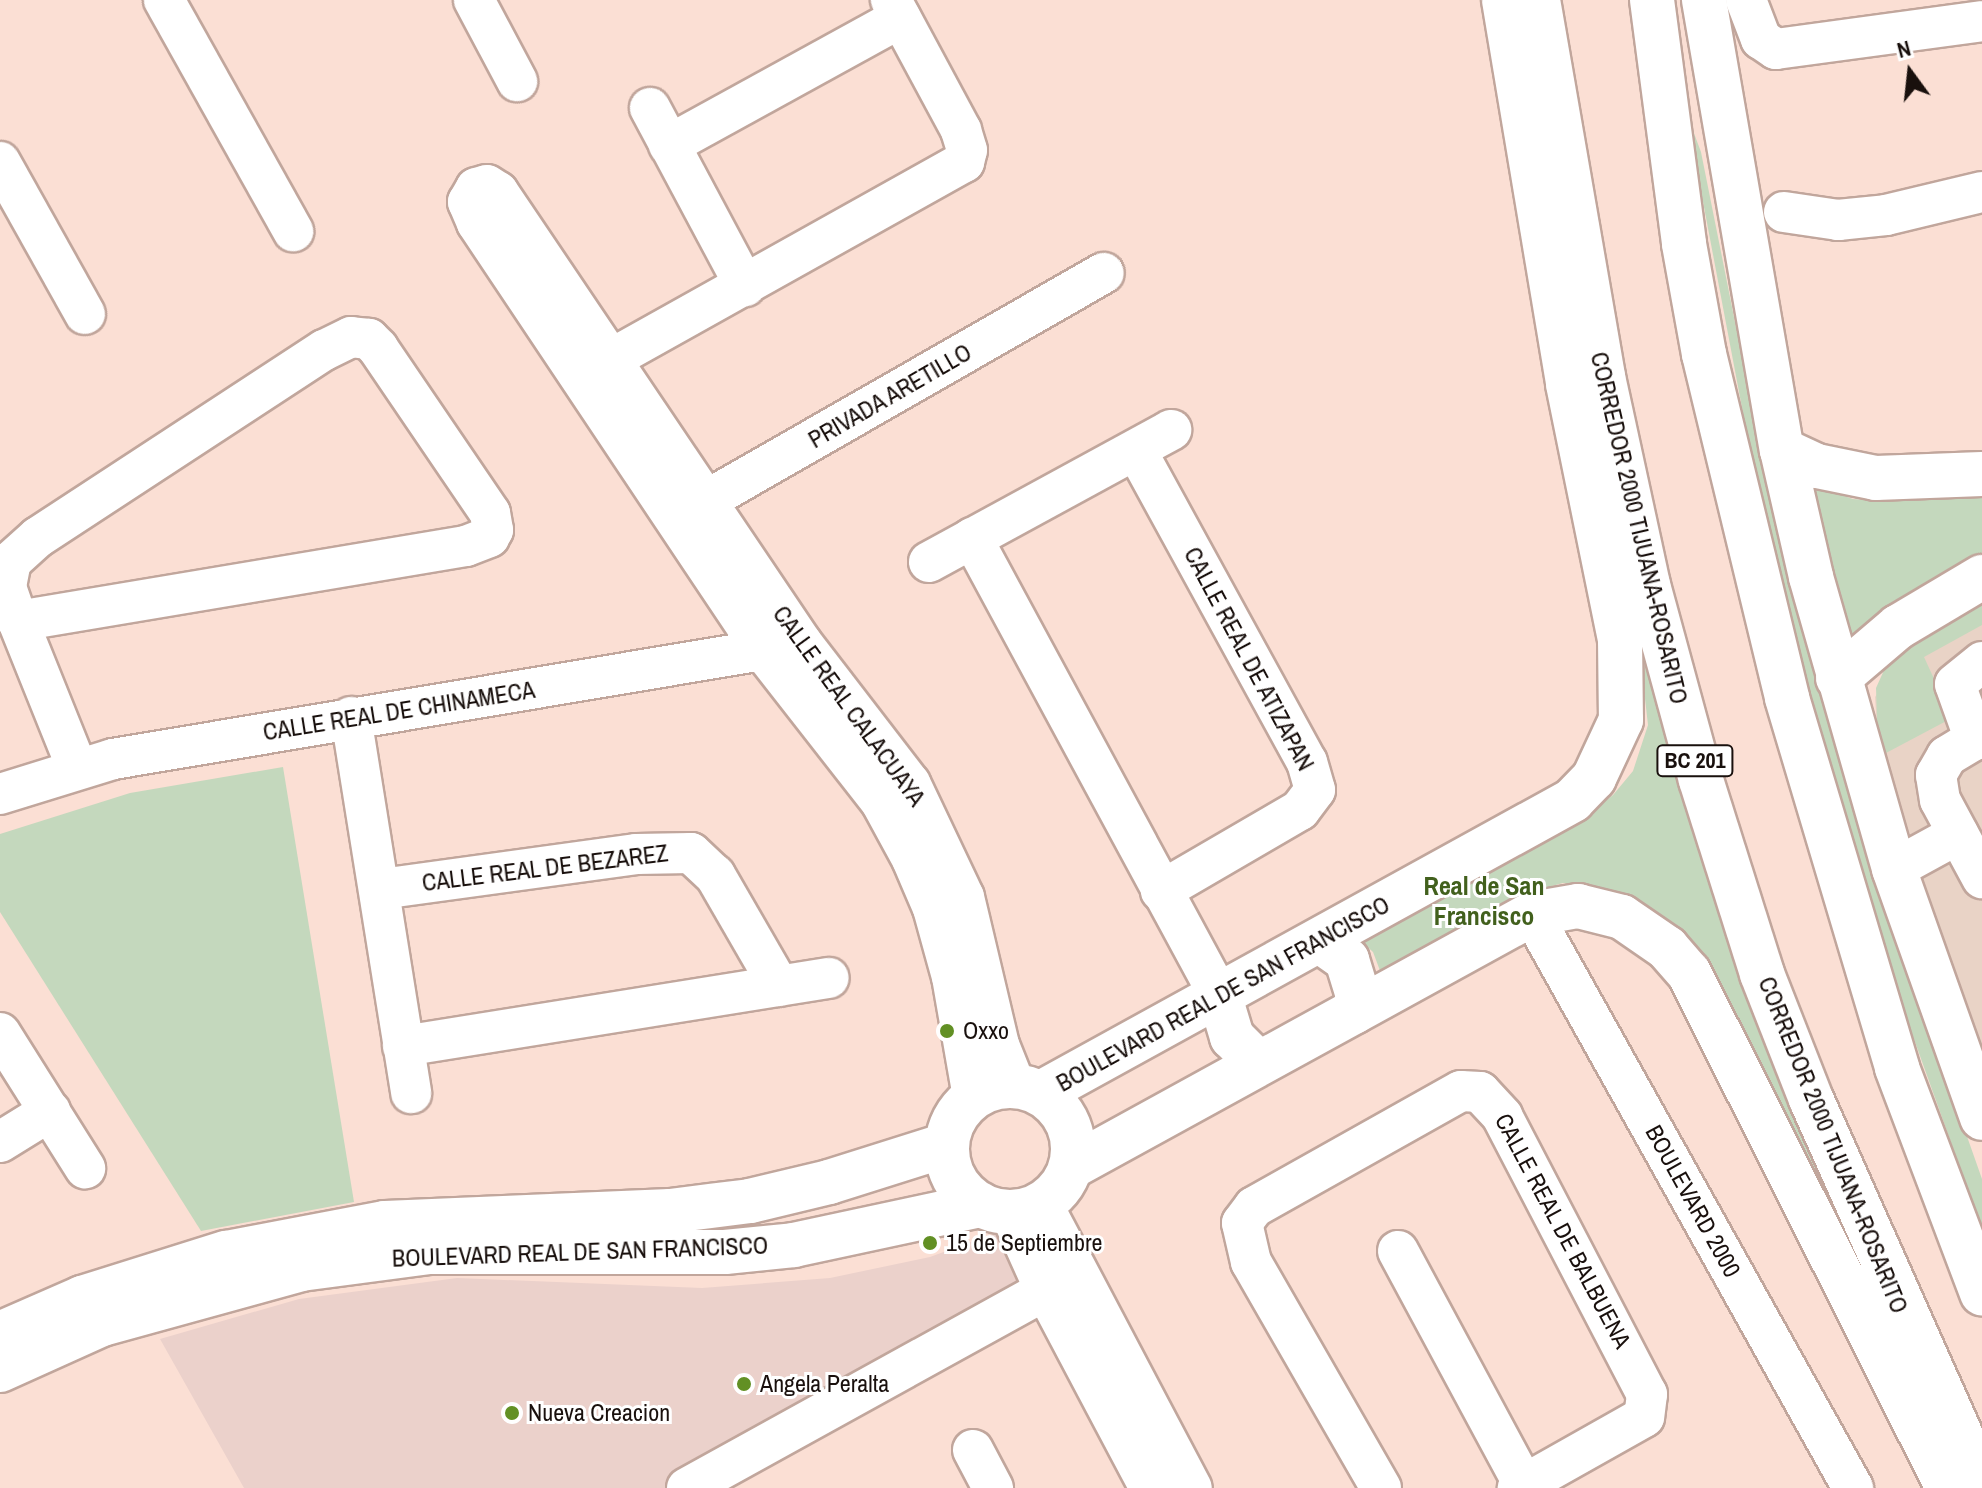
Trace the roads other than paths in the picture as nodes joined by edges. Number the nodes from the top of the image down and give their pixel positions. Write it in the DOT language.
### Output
graph roads {
  1 [pos="164,0"];
  2 [pos="474,0"];
  3 [pos="1504,0"];
  4 [pos="1538,0"];
  5 [pos="1652,0"];
  6 [pos="1704,0"];
  7 [pos="1746,0"];
  8 [pos="896,9"];
  9 [pos="1982,21"];
  10 [pos="517,81"];
  11 [pos="650,108"];
  12 [pos="669,145"];
  13 [pos="0,162"];
  14 [pos="1982,192"];
  15 [pos="1784,212"];
  16 [pos="293,231"];
  17 [pos="1104,273"];
  18 [pos="745,286"];
  19 [pos="85,314"];
  20 [pos="1171,430"];
  21 [pos="1136,450"];
  22 [pos="1782,450"];
  23 [pos="1982,474"];
  24 [pos="690,510"];
  25 [pos="972,538"];
  26 [pos="929,562"];
  27 [pos="1982,577"];
  28 [pos="18,621"];
  29 [pos="802,643"];
  30 [pos="763,651"];
  31 [pos="1982,662"];
  32 [pos="1838,678"];
  33 [pos="351,717"];
  34 [pos="1978,738"];
  35 [pos="77,768"];
  36 [pos="0,794"];
  37 [pos="1958,834"];
  38 [pos="1894,869"];
  39 [pos="1982,878"];
  40 [pos="381,889"];
  41 [pos="1161,891"];
  42 [pos="1532,914"];
  43 [pos="1320,941"];
  44 [pos="829,978"];
  45 [pos="779,986"];
  46 [pos="1220,997"];
  47 [pos="1354,1012"];
  48 [pos="0,1033"];
  49 [pos="403,1046"];
  50 [pos="1257,1062"];
  51 [pos="1028,1089"];
  52 [pos="411,1093"];
  53 [pos="1978,1094"];
  54 [pos="973,1097"];
  55 [pos="50,1111"];
  56 [pos="0,1142"];
  57 [pos="946,1145"];
  58 [pos="1071,1167"];
  59 [pos="85,1168"];
  60 [pos="1011,1207"];
  61 [pos="1398,1251"];
  62 [pos="1061,1282"];
  63 [pos="1982,1293"];
  64 [pos="0,1334"];
  65 [pos="0,1370"];
  66 [pos="973,1450"];
  67 [pos="1982,1483"];
  68 [pos="1521,1486"];
  69 [pos="687,1488"];
  70 [pos="993,1488"];
  71 [pos="1150,1488"];
  72 [pos="1192,1488"];
  73 [pos="1381,1488"];
  74 [pos="1853,1488"];
  75 [pos="1948,1488"];
  1 -- 16 [label="street"];
  2 -- 10 [label="street"];
  3 -- 43 [label="main road, BOULEVARD REAL DE SAN FRANCISCO"];
  4 -- 67 [label="main road, CORREDOR 2000 TIJUANA-ROSARITO / BC 201"];
  5 -- 63 [label="main road"];
  6 -- 22 [label="main road"];
  7 -- 9 [label="street"];
  8 -- 12 [label="street"];
  8 -- 18 [label="street"];
  11 -- 12 [label="street"];
  12 -- 18 [label="street"];
  13 -- 19 [label="street"];
  14 -- 15 [label="street"];
  17 -- 24 [label="street, PRIVADA ARETILLO"];
  18 -- 24 [label="street, CALLE REAL CALACUAYA"];
  20 -- 21 [label="street"];
  21 -- 25 [label="street"];
  21 -- 41 [label="street, CALLE REAL DE ATIZAPAN"];
  22 -- 23 [label="main road"];
  22 -- 32 [label="main road"];
  24 -- 29 [label="street, CALLE REAL CALACUAYA"];
  24 -- 30 [label="street, CALLE REAL CALACUAYA"];
  25 -- 26 [label="street"];
  25 -- 41 [label="street"];
  27 -- 32 [label="main road"];
  28 -- 28 [label="street"];
  28 -- 35 [label="street"];
  29 -- 30 [label="street, CALLE REAL DE CHINAMECA"];
  29 -- 51 [label="street, CALLE REAL CALACUAYA"];
  30 -- 33 [label="street, CALLE REAL DE CHINAMECA"];
  30 -- 54 [label="street, CALLE REAL CALACUAYA"];
  31 -- 34 [label="street"];
  32 -- 38 [label="main road"];
  33 -- 35 [label="street, CALLE REAL DE CHINAMECA"];
  33 -- 40 [label="street"];
  34 -- 37 [label="street"];
  35 -- 36 [label="street, CALLE REAL DE CHINAMECA"];
  37 -- 38 [label="street"];
  37 -- 39 [label="street"];
  38 -- 53 [label="main road"];
  40 -- 45 [label="street, CALLE REAL DE BEZAREZ"];
  40 -- 49 [label="street"];
  41 -- 46 [label="street"];
  42 -- 47 [label="main road"];
  42 -- 74 [label="street, BOULEVARD 2000"];
  42 -- 75 [label="main road"];
  43 -- 46 [label="main road, BOULEVARD REAL DE SAN FRANCISCO"];
  43 -- 47 [label="main road"];
  44 -- 45 [label="street"];
  45 -- 49 [label="street"];
  46 -- 50 [label="main road"];
  46 -- 51 [label="main road, BOULEVARD REAL DE SAN FRANCISCO"];
  47 -- 50 [label="main road"];
  48 -- 55 [label="street"];
  49 -- 52 [label="street"];
  50 -- 58 [label="main road"];
  51 -- 54 [label="main road"];
  51 -- 58 [label="main road"];
  54 -- 57 [label="main road"];
  55 -- 56 [label="street"];
  55 -- 59 [label="street"];
  57 -- 60 [label="main road"];
  57 -- 64 [label="main road, BOULEVARD REAL DE SAN FRANCISCO"];
  58 -- 60 [label="main road"];
  60 -- 62 [label="street"];
  60 -- 65 [label="main road, BOULEVARD REAL DE SAN FRANCISCO"];
  61 -- 68 [label="street"];
  62 -- 69 [label="street"];
  62 -- 71 [label="street"];
  62 -- 72 [label="street"];
  66 -- 70 [label="street"];
  68 -- 73 [label="street, CALLE REAL DE BALBUENA"];
}
